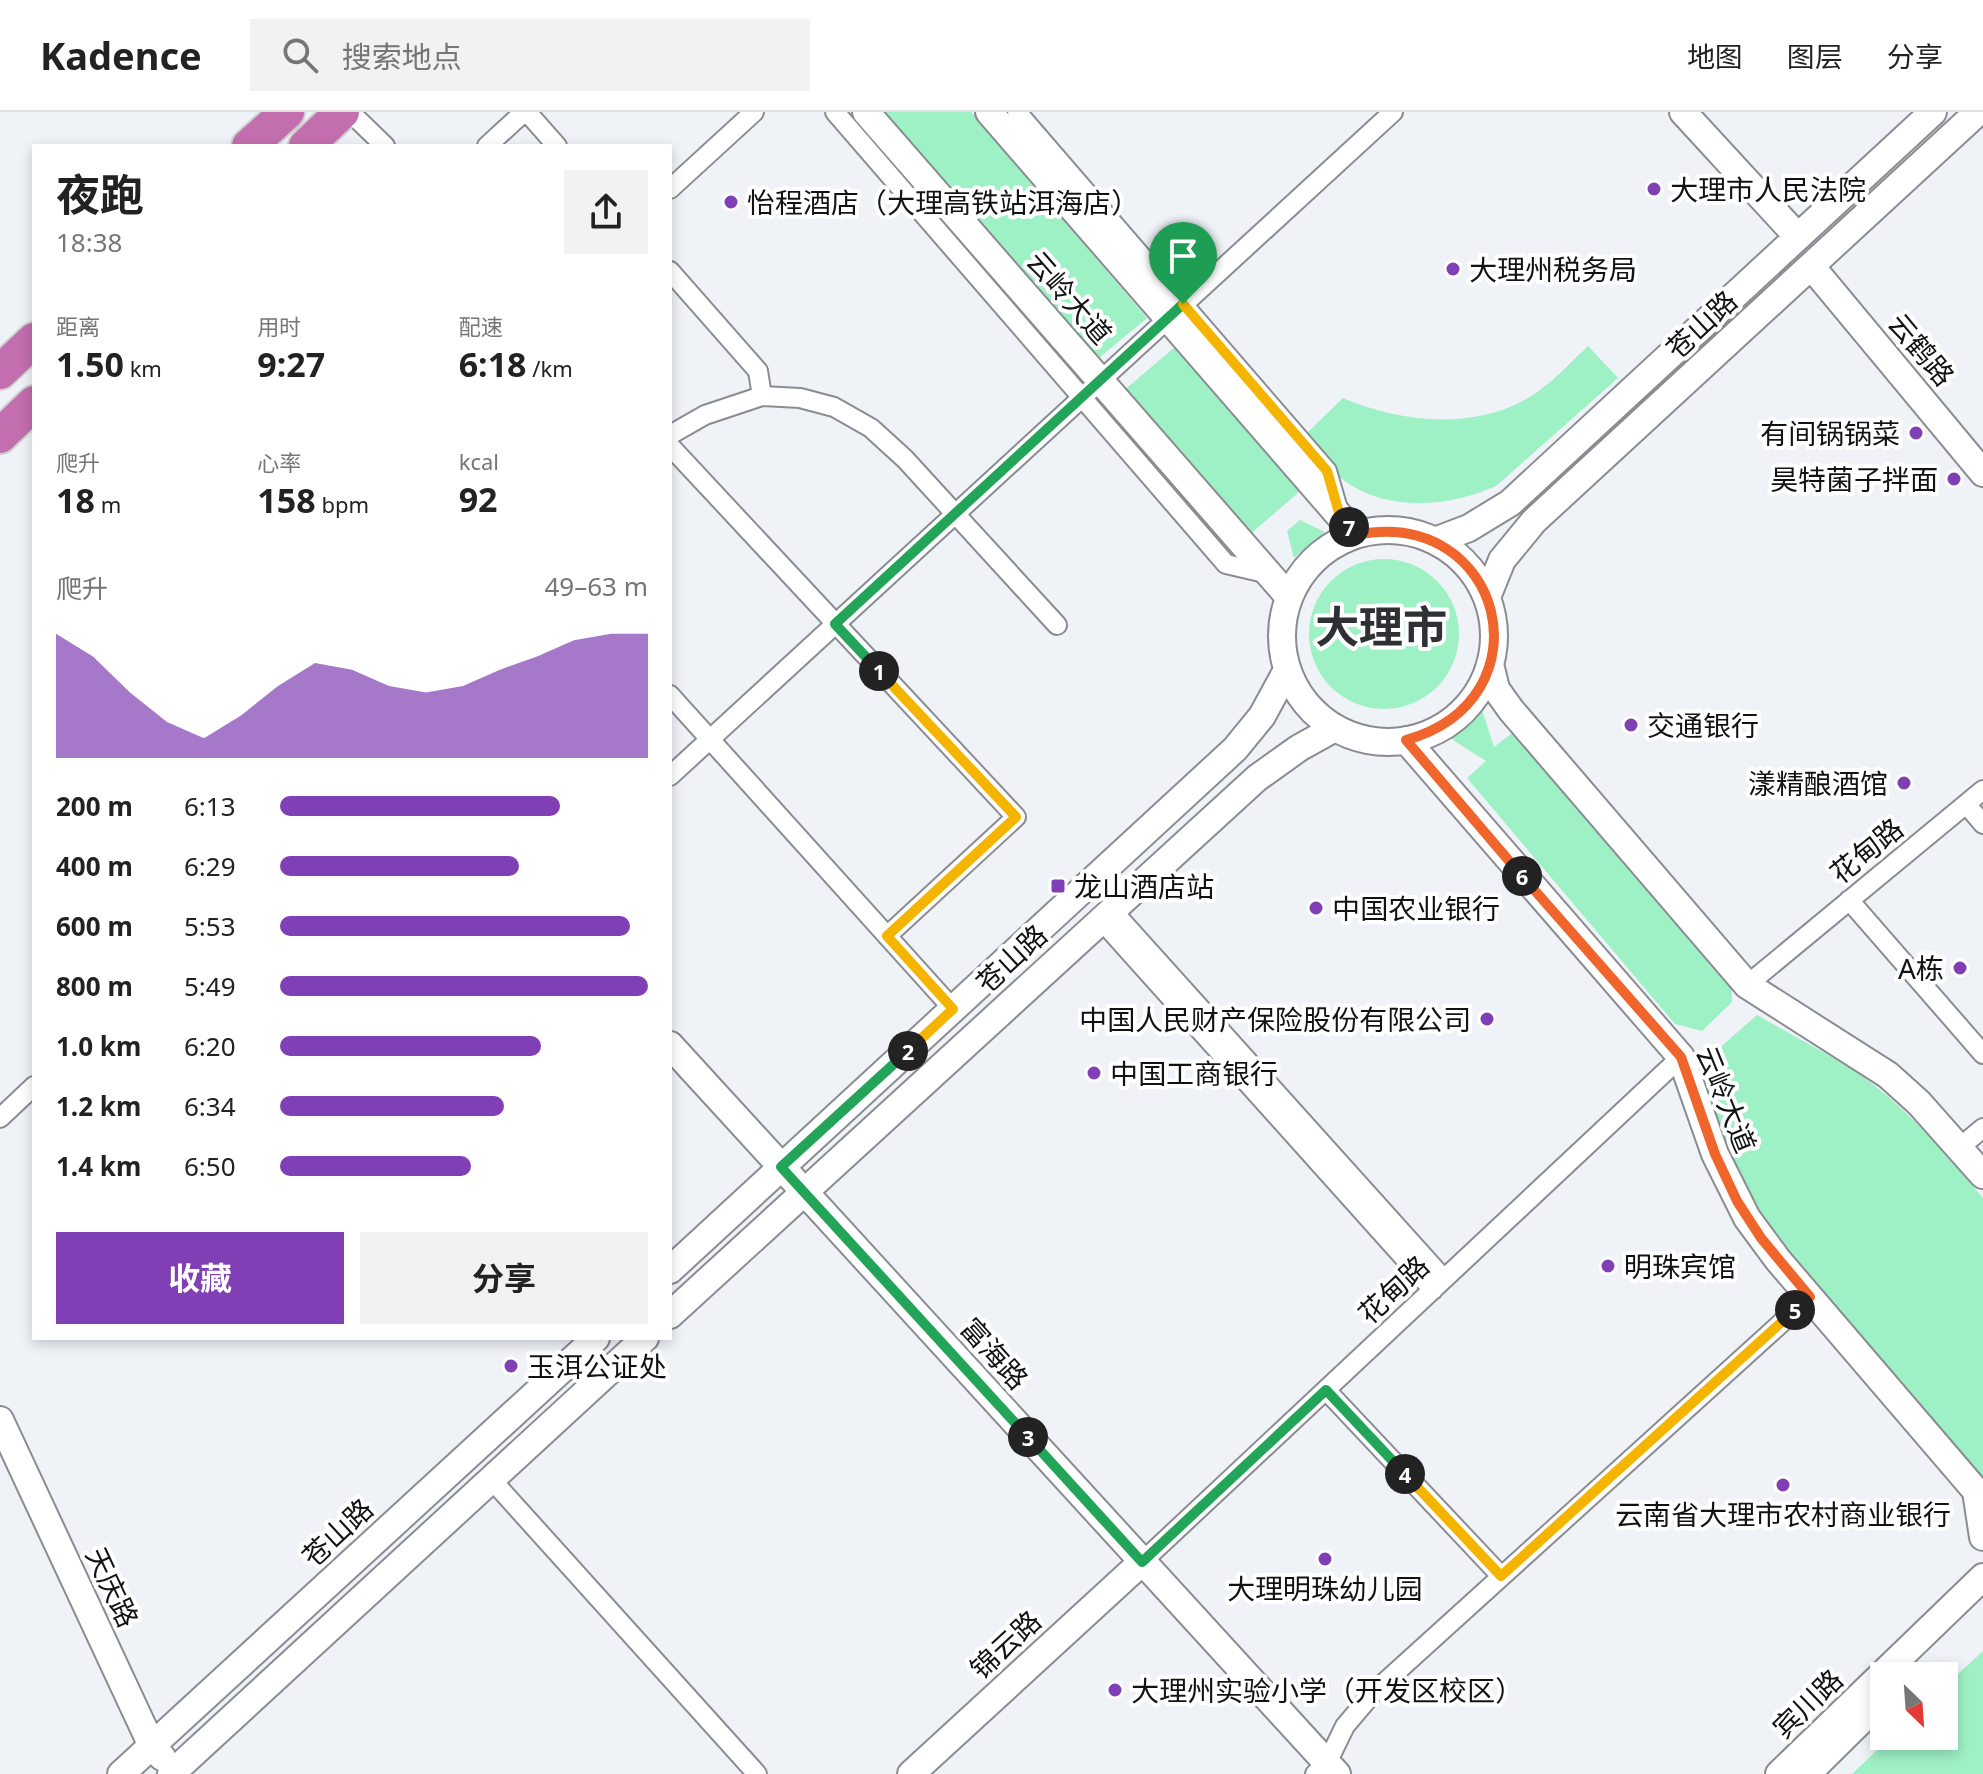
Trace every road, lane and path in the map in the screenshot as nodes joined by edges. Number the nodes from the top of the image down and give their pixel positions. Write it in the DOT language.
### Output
graph roads {
  1 [pos="259,112"];
  2 [pos="287,112"];
  3 [pos="342,112"];
  4 [pos="350,112"];
  5 [pos="525,112"];
  6 [pos="754,112"];
  7 [pos="835,112"];
  8 [pos="866,112"];
  9 [pos="989,112"];
  10 [pos="1017,112"];
  11 [pos="1393,112"];
  12 [pos="1683,112"];
  13 [pos="1933,112"];
  14 [pos="1978,112"];
  15 [pos="235,144"];
  16 [pos="251,144"];
  17 [pos="308,144"];
  18 [pos="383,144"];
  19 [pos="489,144"];
  20 [pos="555,144"];
  21 [pos="672,187"];
  22 [pos="1798,237"];
  23 [pos="1811,266"];
  24 [pos="672,273"];
  25 [pos="1176,311"];
  26 [pos="32,342"];
  27 [pos="0,372"];
  28 [pos="1091,389"];
  29 [pos="762,396"];
  30 [pos="32,405"];
  31 [pos="672,434"];
  32 [pos="0,436"];
  33 [pos="672,448"];
  34 [pos="1983,473"];
  35 [pos="956,513"];
  36 [pos="1348,525"];
  37 [pos="1435,541"];
  38 [pos="1289,597"];
  39 [pos="1487,597"];
  40 [pos="835,624"];
  41 [pos="1057,625"];
  42 [pos="1490,664"];
  43 [pos="1287,670"];
  44 [pos="672,697"];
  45 [pos="1335,728"];
  46 [pos="712,738"];
  47 [pos="1406,740"];
  48 [pos="672,774"];
  49 [pos="1983,790"];
  50 [pos="1966,804"];
  51 [pos="1983,824"];
  52 [pos="1849,900"];
  53 [pos="1105,914"];
  54 [pos="887,936"];
  55 [pos="1747,985"];
  56 [pos="953,1009"];
  57 [pos="672,1047"];
  58 [pos="1983,1054"];
  59 [pos="1681,1057"];
  60 [pos="32,1088"];
  61 [pos="0,1118"];
  62 [pos="1983,1128"];
  63 [pos="1959,1148"];
  64 [pos="781,1167"];
  65 [pos="1983,1175"];
  66 [pos="804,1192"];
  67 [pos="672,1268"];
  68 [pos="1438,1285"];
  69 [pos="1810,1297"];
  70 [pos="672,1313"];
  71 [pos="594,1340"];
  72 [pos="643,1340"];
  73 [pos="1326,1390"];
  74 [pos="0,1420"];
  75 [pos="491,1479"];
  76 [pos="1980,1492"];
  77 [pos="1983,1537"];
  78 [pos="1142,1562"];
  79 [pos="1501,1576"];
  80 [pos="1983,1577"];
  81 [pos="1983,1601"];
  82 [pos="1920,1662"];
  83 [pos="1870,1712"];
  84 [pos="152,1746"];
  85 [pos="1326,1770"];
  86 [pos="174,1773"];
  87 [pos="121,1774"];
  88 [pos="757,1774"];
  89 [pos="911,1774"];
  90 [pos="1779,1774"];
  91 [pos="1807,1774"];
  1 -- 15 [label="main road"];
  2 -- 16 [label="highway"];
  3 -- 17 [label="highway"];
  4 -- 18 [label="street"];
  5 -- 19 [label="street"];
  5 -- 20 [label="street"];
  6 -- 21 [label="street"];
  7 -- 28 [label="street"];
  8 -- 28 [label="main road, 云岭大道"];
  9 -- 25 [label="main road"];
  10 -- 25 [label="street"];
  11 -- 25 [label="street"];
  12 -- 22 [label="main road"];
  13 -- 22 [label="main road, 苍山路"];
  14 -- 23 [label="main road, 苍山路"];
  22 -- 37 [label="main road, 苍山路"];
  23 -- 34 [label="main road, 云鹤路"];
  23 -- 39 [label="main road, 苍山路"];
  24 -- 29 [label="street"];
  25 -- 28 [label="street"];
  25 -- 36 [label="main road"];
  26 -- 27 [label="highway"];
  28 -- 35 [label="street"];
  28 -- 38 [label="main road, 云岭大道"];
  29 -- 31 [label="street"];
  29 -- 35 [label="street"];
  30 -- 32 [label="highway"];
  33 -- 40 [label="street"];
  35 -- 40 [label="street"];
  35 -- 41 [label="street"];
  36 -- 37 [label="main road"];
  36 -- 38 [label="main road"];
  37 -- 39 [label="main road"];
  38 -- 43 [label="main road"];
  39 -- 42 [label="main road"];
  40 -- 46 [label="street"];
  40 -- 54 [label="street"];
  42 -- 47 [label="main road"];
  42 -- 55 [label="main road"];
  43 -- 45 [label="main road"];
  43 -- 56 [label="main road, 苍山路"];
  44 -- 46 [label="street"];
  45 -- 47 [label="main road"];
  45 -- 53 [label="main road, 苍山路"];
  46 -- 48 [label="street"];
  46 -- 54 [label="street"];
  47 -- 59 [label="main road, 云岭大道"];
  49 -- 50 [label="street, 花甸路"];
  50 -- 51 [label="street"];
  50 -- 52 [label="street, 花甸路"];
  52 -- 55 [label="street, 花甸路"];
  52 -- 58 [label="street"];
  53 -- 66 [label="main road, 苍山路"];
  53 -- 68 [label="street"];
  54 -- 56 [label="street"];
  55 -- 63 [label="main road"];
  56 -- 64 [label="main road, 苍山路"];
  57 -- 64 [label="main road, 富海路"];
  59 -- 68 [label="street, 花甸路"];
  59 -- 69 [label="main road, 云岭大道"];
  60 -- 61 [label="street"];
  62 -- 63 [label="street"];
  63 -- 65 [label="main road"];
  64 -- 66 [label="main road, 富海路"];
  64 -- 67 [label="main road, 苍山路"];
  66 -- 70 [label="main road, 苍山路"];
  66 -- 78 [label="main road, 富海路"];
  68 -- 73 [label="street, 花甸路"];
  69 -- 76 [label="main road, 云岭大道"];
  69 -- 79 [label="street"];
  71 -- 84 [label="main road, 苍山路"];
  72 -- 75 [label="main road"];
  73 -- 78 [label="street, 花甸路"];
  73 -- 79 [label="street"];
  74 -- 84 [label="main road, 天庆路"];
  75 -- 86 [label="main road"];
  75 -- 88 [label="street"];
  76 -- 77 [label="main road"];
  78 -- 85 [label="main road, 富海路"];
  78 -- 89 [label="main road, 锦云路"];
  79 -- 85 [label="street"];
  80 -- 90 [label="main road, 宾川路"];
  81 -- 82 [label="main road"];
  83 -- 91 [label="main road, 宾川路"];
  84 -- 86 [label="main road, 天庆路"];
  84 -- 87 [label="main road, 苍山路"];
}
